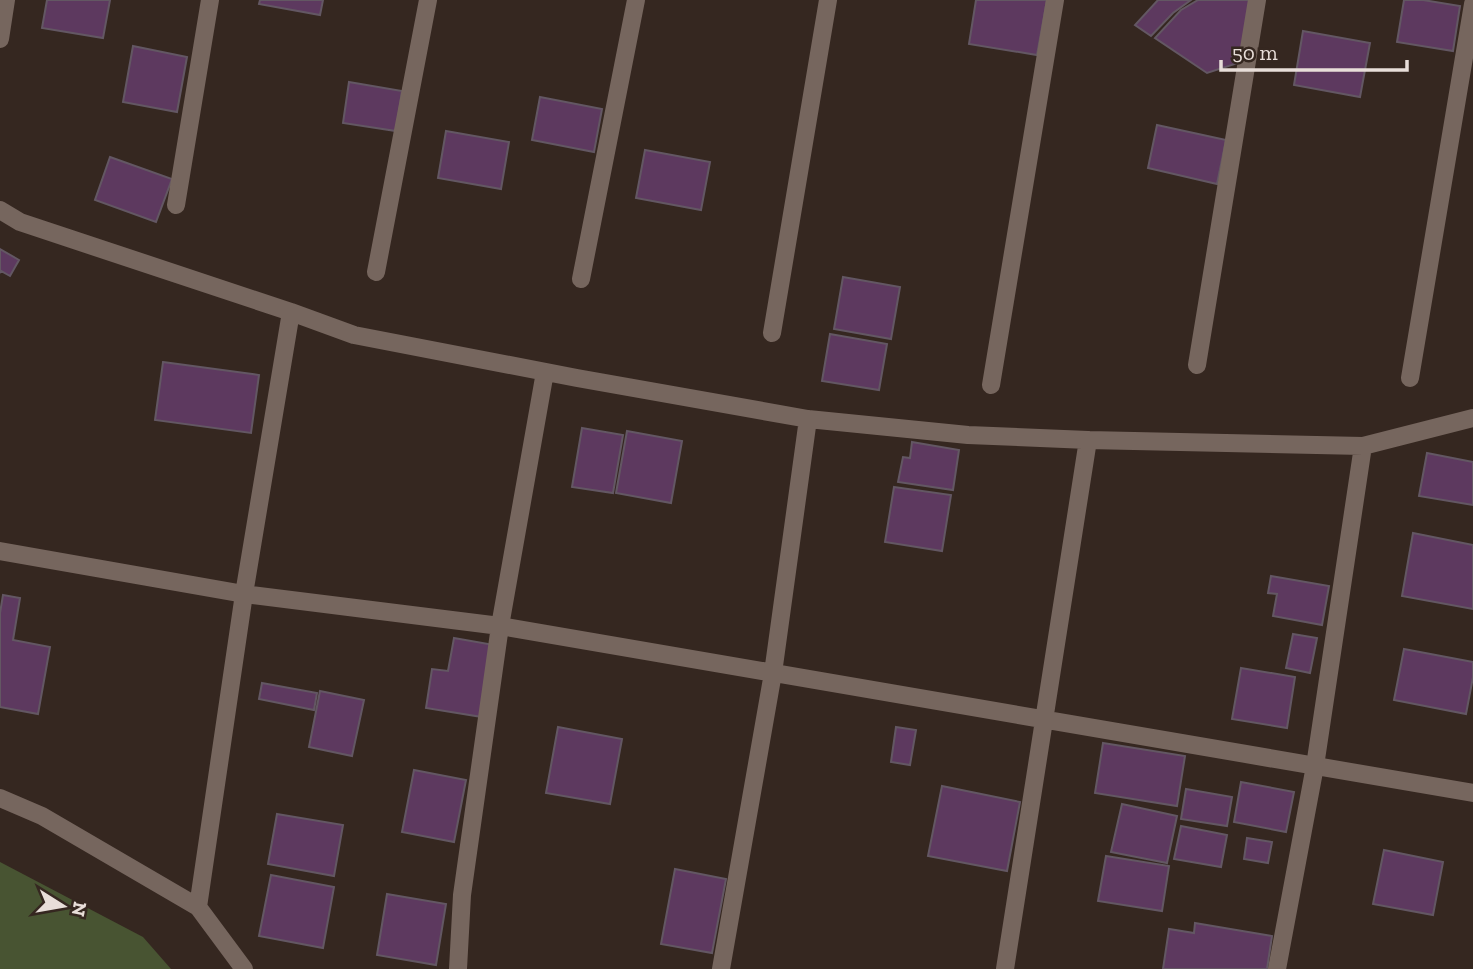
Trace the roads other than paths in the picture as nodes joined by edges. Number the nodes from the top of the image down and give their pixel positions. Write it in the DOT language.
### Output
graph roads {
  1 [pos="6,0"];
  2 [pos="210,0"];
  3 [pos="428,0"];
  4 [pos="636,0"];
  5 [pos="828,0"];
  6 [pos="1055,0"];
  7 [pos="1257,0"];
  8 [pos="1473,4"];
  9 [pos="0,39"];
  10 [pos="176,205"];
  11 [pos="0,210"];
  12 [pos="376,272"];
  13 [pos="581,279"];
  14 [pos="291,312"];
  15 [pos="772,333"];
  16 [pos="1197,365"];
  17 [pos="545,372"];
  18 [pos="1410,377"];
  19 [pos="991,385"];
  20 [pos="1473,418"];
  21 [pos="808,419"];
  22 [pos="1088,440"];
  23 [pos="1363,446"];
  24 [pos="0,551"];
  25 [pos="244,594"];
  26 [pos="500,626"];
  27 [pos="773,673"];
  28 [pos="1043,719"];
  29 [pos="1315,766"];
  30 [pos="1473,793"];
  31 [pos="0,798"];
  32 [pos="198,907"];
  33 [pos="244,969"];
  34 [pos="458,969"];
  35 [pos="721,969"];
  36 [pos="1005,969"];
  37 [pos="1277,969"];
  1 -- 9 [label="street"];
  2 -- 10 [label="street"];
  3 -- 12 [label="street"];
  4 -- 13 [label="street"];
  5 -- 15 [label="street"];
  6 -- 19 [label="street"];
  7 -- 16 [label="street"];
  8 -- 18 [label="street"];
  11 -- 14 [label="street"];
  14 -- 17 [label="street"];
  14 -- 25 [label="street"];
  17 -- 21 [label="street"];
  17 -- 26 [label="street"];
  20 -- 23 [label="street"];
  21 -- 22 [label="street"];
  21 -- 27 [label="street"];
  22 -- 23 [label="street"];
  22 -- 28 [label="street"];
  23 -- 29 [label="street"];
  24 -- 25 [label="street"];
  25 -- 26 [label="street"];
  25 -- 32 [label="street"];
  26 -- 27 [label="street"];
  26 -- 34 [label="street"];
  27 -- 28 [label="street"];
  27 -- 35 [label="street"];
  28 -- 29 [label="street"];
  28 -- 36 [label="street"];
  29 -- 30 [label="street"];
  29 -- 37 [label="street"];
  31 -- 32 [label="street"];
  32 -- 33 [label="street"];
}
